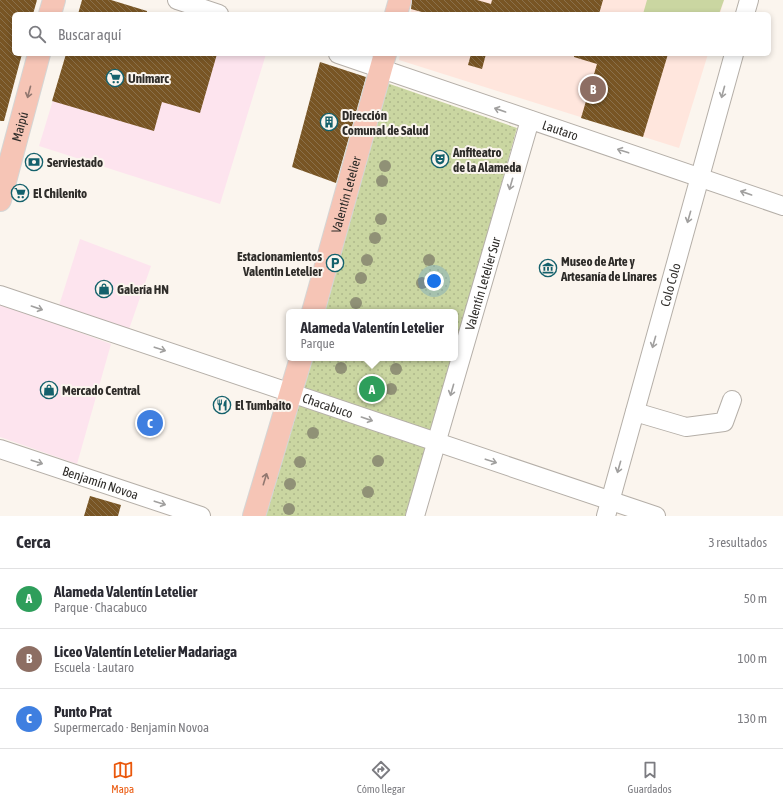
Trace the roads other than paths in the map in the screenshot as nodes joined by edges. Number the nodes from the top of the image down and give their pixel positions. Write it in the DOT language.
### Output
graph roads {
  1 [pos="54,0"];
  2 [pos="177,0"];
  3 [pos="400,0"];
  4 [pos="749,0"];
  5 [pos="51,12"];
  6 [pos="213,12"];
  7 [pos="397,12"];
  8 [pos="746,12"];
  9 [pos="38,56"];
  10 [pos="351,56"];
  11 [pos="733,56"];
  12 [pos="383,61"];
  13 [pos="530,120"];
  14 [pos="700,177"];
  15 [pos="0,200"];
  16 [pos="783,206"];
  17 [pos="0,295"];
  18 [pos="314,309"];
  19 [pos="300,361"];
  20 [pos="291,393"];
  21 [pos="732,400"];
  22 [pos="635,412"];
  23 [pos="436,443"];
  24 [pos="0,449"];
  25 [pos="608,508"];
  26 [pos="200,516"];
  27 [pos="254,516"];
  28 [pos="415,516"];
  29 [pos="656,516"];
  1 -- 5 [label="main road"];
  2 -- 6 [label="street"];
  3 -- 7 [label="main road"];
  4 -- 8 [label="street"];
  9 -- 15 [label="main road, Maipú, one-way"];
  10 -- 12 [label="street, Lautaro"];
  11 -- 14 [label="street, Colo Colo, one-way"];
  13 -- 12 [label="street, Lautaro, one-way"];
  12 -- 18 [label="main road, Valentín Letelier"];
  14 -- 13 [label="street, Lautaro, one-way"];
  13 -- 23 [label="street, Valentín Letelier Sur, one-way"];
  16 -- 14 [label="street, Lautaro, one-way"];
  14 -- 22 [label="street, Colo Colo, one-way"];
  17 -- 20 [label="street, Chacabuco, one-way"];
  19 -- 20 [label="main road"];
  20 -- 23 [label="street, Chacabuco, one-way"];
  27 -- 20 [label="main road, one-way"];
  21 -- 22 [label="street"];
  22 -- 25 [label="street, Colo Colo, one-way"];
  23 -- 25 [label="street, Chacabuco, one-way"];
  23 -- 28 [label="street, Valentín Letelier Sur"];
  24 -- 26 [label="street, Benjamín Novoa, one-way"];
  25 -- 29 [label="street, Chacabuco"];
}
